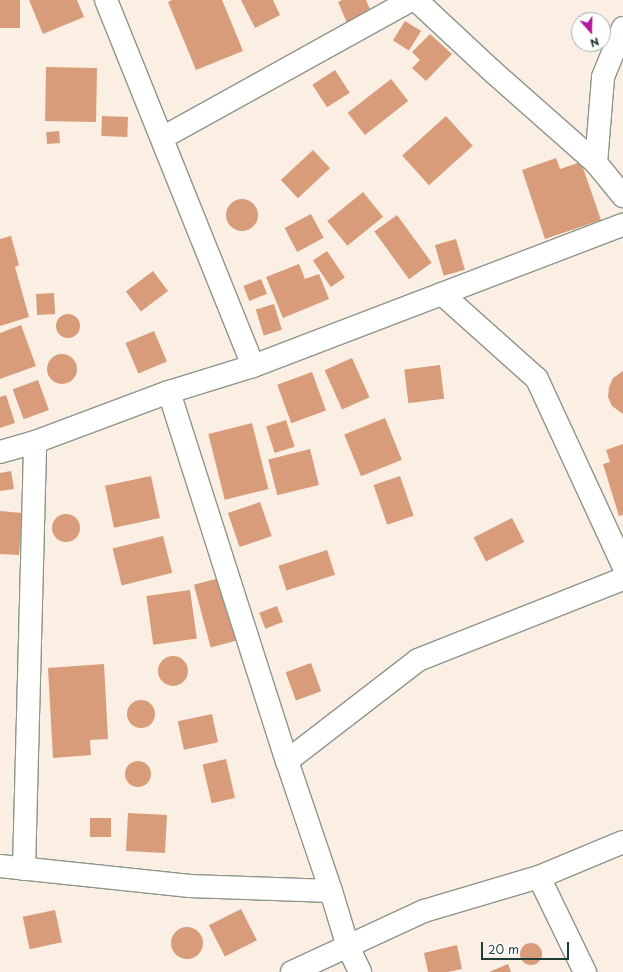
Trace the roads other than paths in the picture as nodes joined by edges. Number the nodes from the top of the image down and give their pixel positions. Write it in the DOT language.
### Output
graph roads {
  1 [pos="106,0"];
  2 [pos="411,0"];
  3 [pos="416,0"];
  4 [pos="623,28"];
  5 [pos="162,138"];
  6 [pos="596,163"];
  7 [pos="623,196"];
  8 [pos="623,225"];
  9 [pos="442,294"];
  10 [pos="253,366"];
  11 [pos="169,392"];
  12 [pos="35,442"];
  13 [pos="0,452"];
  14 [pos="623,565"];
  15 [pos="623,579"];
  16 [pos="287,761"];
  17 [pos="623,842"];
  18 [pos="0,866"];
  19 [pos="24,869"];
  20 [pos="540,877"];
  21 [pos="331,891"];
  22 [pos="348,947"];
  23 [pos="292,972"];
  24 [pos="360,972"];
  25 [pos="585,972"];
  1 -- 5 [label="street"];
  2 -- 5 [label="street"];
  3 -- 6 [label="street"];
  4 -- 6 [label="street"];
  5 -- 10 [label="street"];
  6 -- 7 [label="street"];
  8 -- 9 [label="street"];
  9 -- 10 [label="street"];
  9 -- 14 [label="street"];
  10 -- 11 [label="street"];
  11 -- 12 [label="street"];
  11 -- 16 [label="street"];
  12 -- 13 [label="street"];
  12 -- 19 [label="street"];
  15 -- 16 [label="street"];
  16 -- 21 [label="street"];
  17 -- 20 [label="street"];
  18 -- 19 [label="street"];
  19 -- 21 [label="street"];
  20 -- 22 [label="street"];
  20 -- 25 [label="street"];
  21 -- 22 [label="street"];
  22 -- 23 [label="street"];
  22 -- 24 [label="street"];
}
